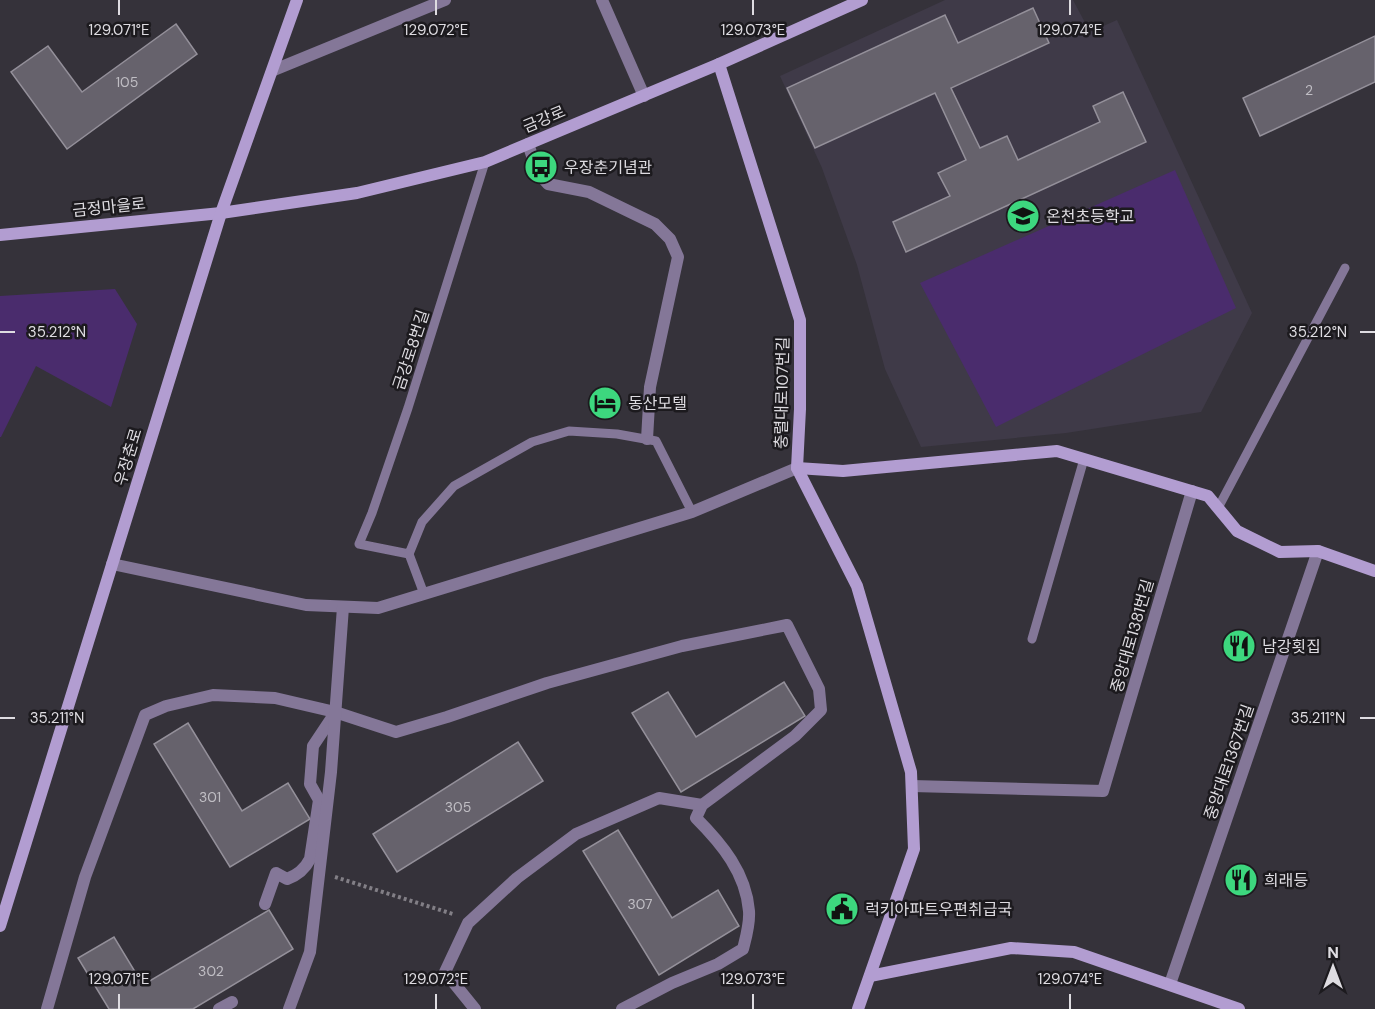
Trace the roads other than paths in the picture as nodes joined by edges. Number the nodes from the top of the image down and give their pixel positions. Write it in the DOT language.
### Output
graph roads {
  1 [pos="297,0"];
  2 [pos="445,0"];
  3 [pos="602,0"];
  4 [pos="862,0"];
  5 [pos="719,64"];
  6 [pos="274,70"];
  7 [pos="644,96"];
  8 [pos="528,144"];
  9 [pos="485,162"];
  10 [pos="221,213"];
  11 [pos="0,235"];
  12 [pos="1345,268"];
  13 [pos="646,439"];
  14 [pos="1084,459"];
  15 [pos="797,468"];
  16 [pos="1192,491"];
  17 [pos="1218,508"];
  18 [pos="692,512"];
  19 [pos="1318,551"];
  20 [pos="409,554"];
  21 [pos="112,564"];
  22 [pos="1375,571"];
  23 [pos="424,594"];
  24 [pos="343,607"];
  25 [pos="1032,639"];
  26 [pos="335,712"];
  27 [pos="912,786"];
  28 [pos="702,805"];
  29 [pos="265,904"];
  30 [pos="0,926"];
  31 [pos="870,976"];
  32 [pos="1170,984"];
  33 [pos="232,1002"];
  34 [pos="47,1009"];
  35 [pos="219,1009"];
  36 [pos="289,1009"];
  37 [pos="475,1009"];
  38 [pos="622,1009"];
  39 [pos="858,1009"];
  40 [pos="1239,1009"];
  1 -- 6 [label="street, 우장춘로"];
  2 -- 6 [label="street"];
  3 -- 7 [label="street"];
  4 -- 5 [label="street, 금강로"];
  5 -- 7 [label="street, 금강로"];
  5 -- 15 [label="street, 충렬대로107번길"];
  6 -- 10 [label="street, 우장춘로"];
  7 -- 8 [label="street, 금강로"];
  8 -- 9 [label="street, 금강로"];
  8 -- 13 [label="street"];
  9 -- 10 [label="street, 금강로"];
  9 -- 20 [label="lane, 금강로8번길"];
  10 -- 11 [label="street, 금정마을로"];
  10 -- 21 [label="street, 우장춘로"];
  12 -- 17 [label="lane"];
  13 -- 18 [label="lane"];
  13 -- 20 [label="lane"];
  14 -- 15 [label="street"];
  14 -- 16 [label="street"];
  14 -- 25 [label="lane"];
  15 -- 18 [label="street"];
  15 -- 27 [label="street, 충렬대로107번길"];
  16 -- 17 [label="street"];
  16 -- 27 [label="street, 중앙대로1381번길"];
  17 -- 19 [label="street"];
  18 -- 23 [label="street"];
  19 -- 22 [label="street"];
  19 -- 32 [label="street, 중앙대로1367번길"];
  20 -- 23 [label="lane"];
  21 -- 24 [label="street"];
  21 -- 30 [label="street, 우장춘로"];
  23 -- 24 [label="street"];
  24 -- 26 [label="street"];
  26 -- 28 [label="street"];
  26 -- 29 [label="street"];
  26 -- 34 [label="street"];
  26 -- 36 [label="street"];
  27 -- 31 [label="street, 충렬대로107번길"];
  28 -- 37 [label="street"];
  28 -- 38 [label="street"];
  31 -- 32 [label="street"];
  31 -- 39 [label="street, 충렬대로107번길"];
  32 -- 40 [label="street"];
  33 -- 35 [label="street"];
}
